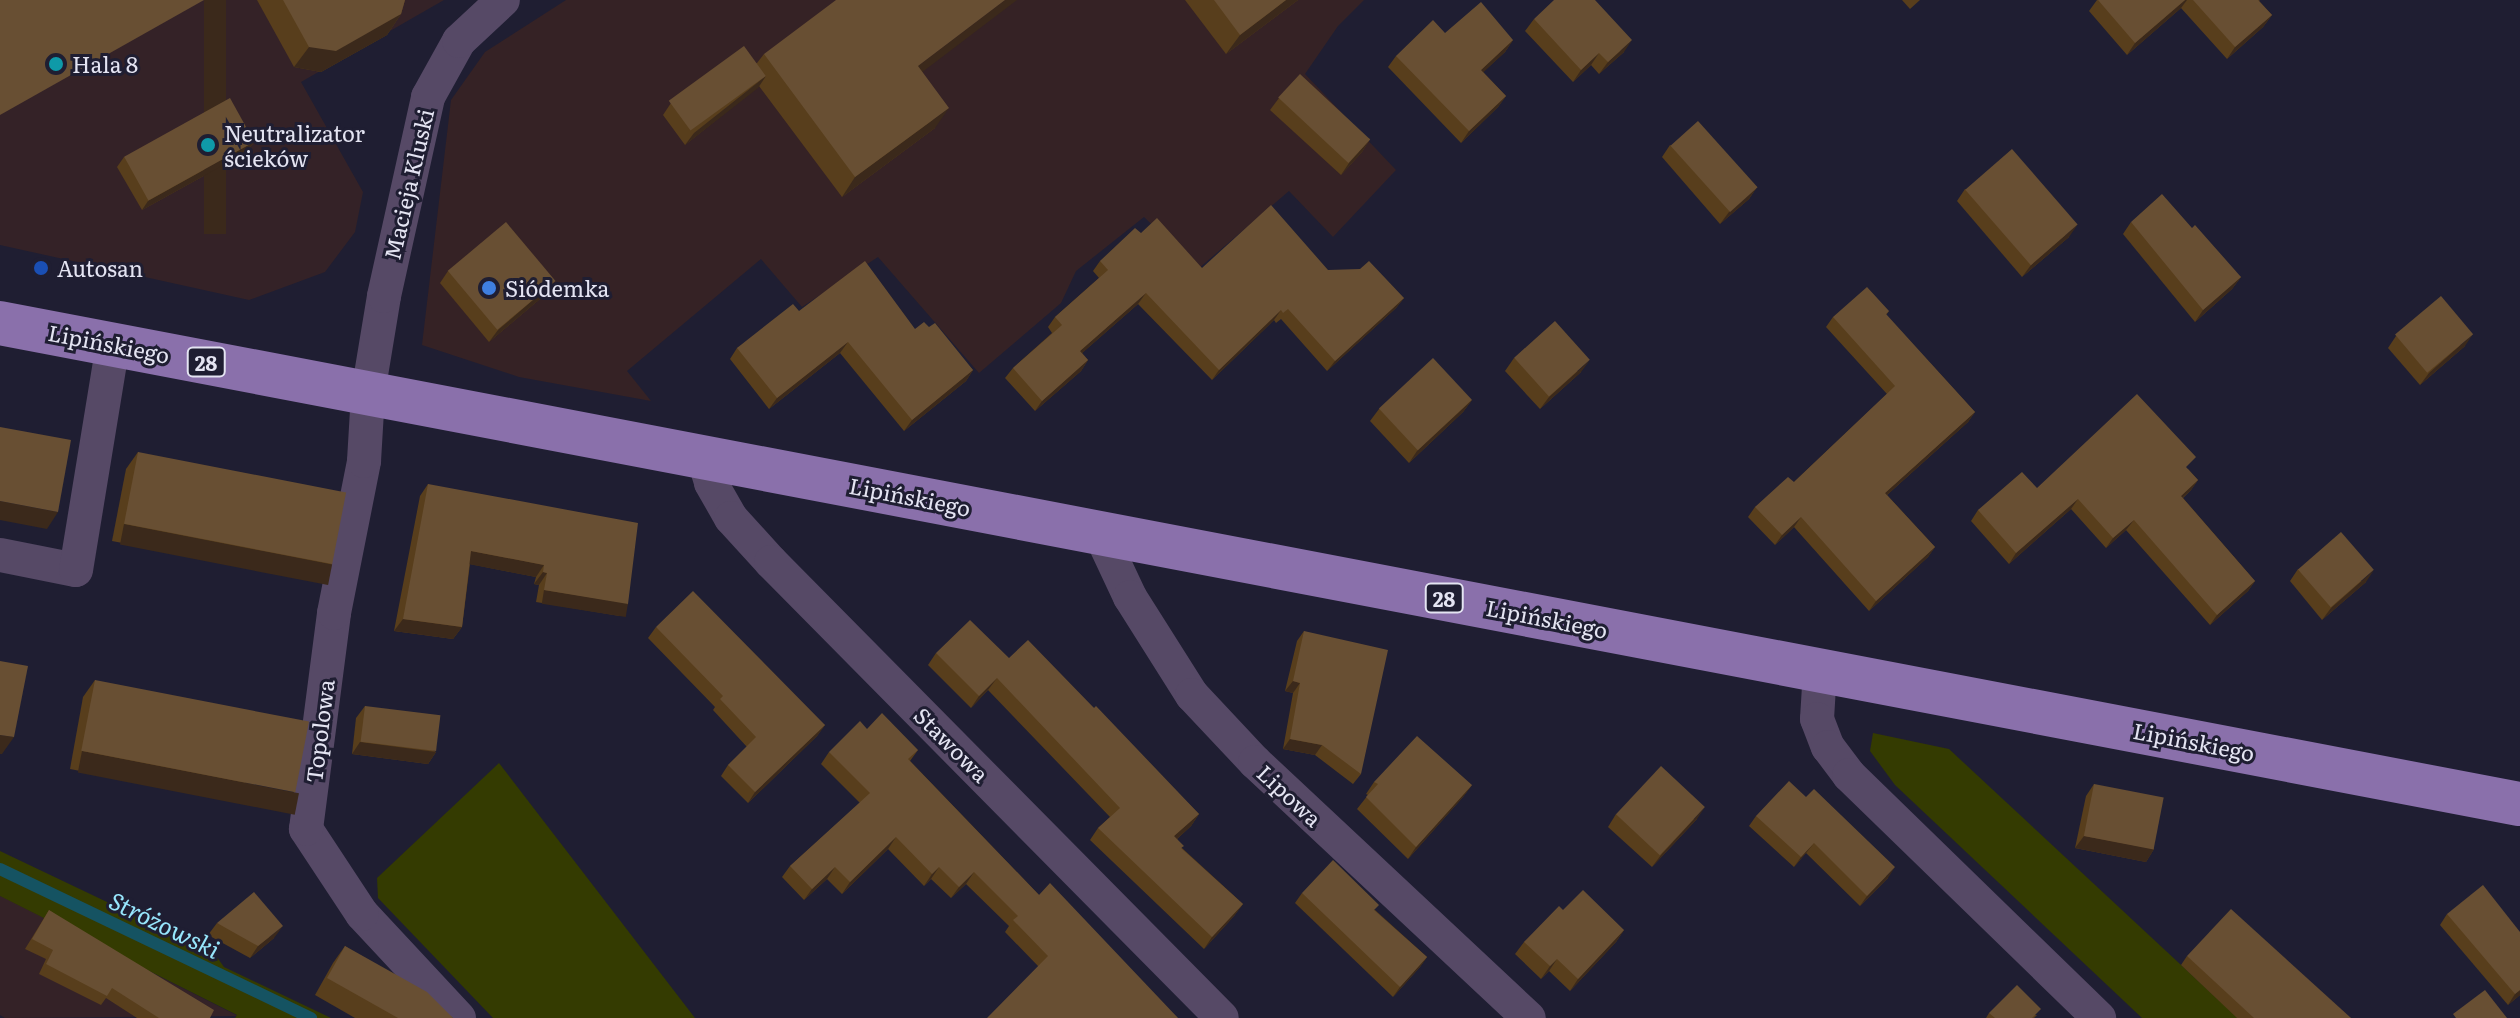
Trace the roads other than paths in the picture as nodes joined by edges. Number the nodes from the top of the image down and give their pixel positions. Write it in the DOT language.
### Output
graph roads {
  1 [pos="503,0"];
  2 [pos="0,323"];
  3 [pos="113,345"];
  4 [pos="368,393"];
  5 [pos="703,456"];
  6 [pos="1100,533"];
  7 [pos="0,555"];
  8 [pos="1820,670"];
  9 [pos="2520,804"];
  10 [pos="459,1018"];
  11 [pos="1222,1018"];
  12 [pos="1529,1018"];
  13 [pos="2099,1018"];
  1 -- 4 [label="street, Macieja Kluski"];
  2 -- 3 [label="main road, Lipińskiego / 28"];
  3 -- 4 [label="main road, Lipińskiego / 28"];
  3 -- 7 [label="street"];
  4 -- 5 [label="main road, Lipińskiego / 28"];
  4 -- 10 [label="street, Topolowa"];
  5 -- 6 [label="main road, Lipińskiego / 28"];
  5 -- 11 [label="street, Stawowa"];
  6 -- 8 [label="main road, Lipińskiego / 28"];
  6 -- 12 [label="street, Lipowa"];
  8 -- 9 [label="main road, Lipińskiego / 28"];
  8 -- 13 [label="street"];
}
